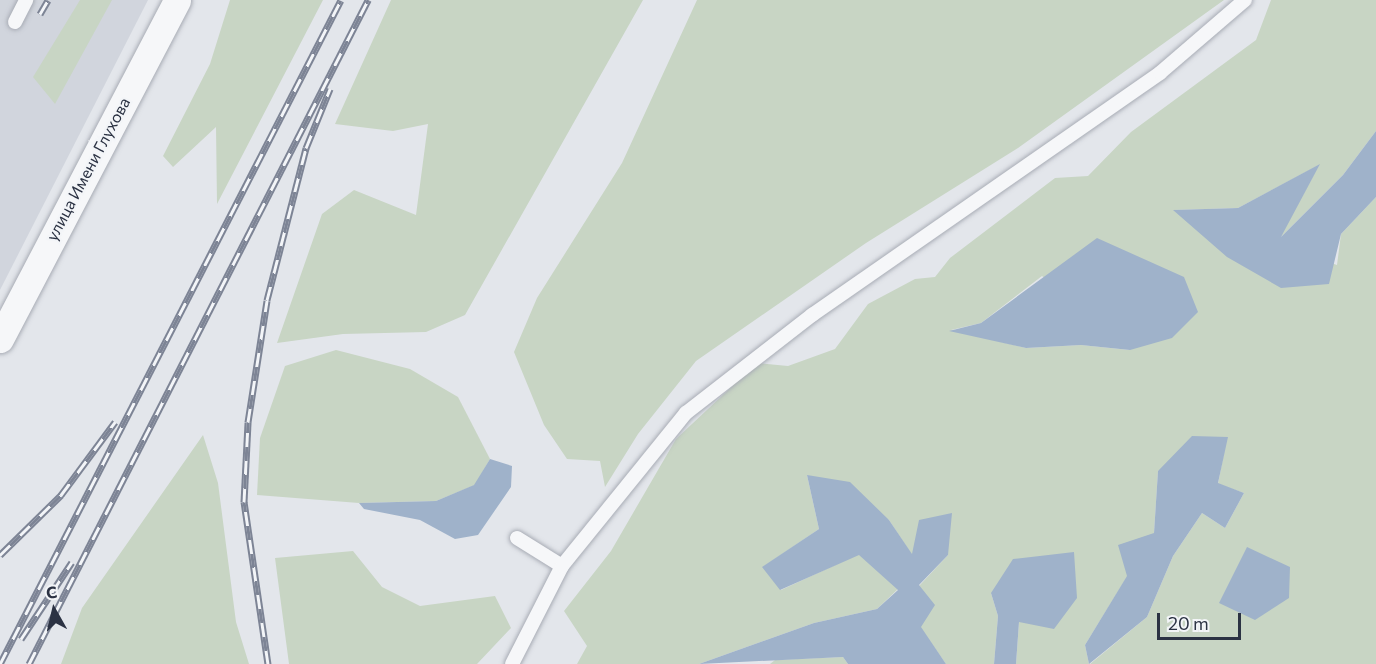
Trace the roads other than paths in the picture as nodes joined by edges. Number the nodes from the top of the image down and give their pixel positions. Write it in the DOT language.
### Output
graph roads {
  1 [pos="26,0"];
  2 [pos="177,0"];
  3 [pos="1245,0"];
  4 [pos="15,22"];
  5 [pos="0,339"];
  6 [pos="517,538"];
  7 [pos="562,566"];
  8 [pos="512,664"];
  1 -- 4 [label="lane"];
  2 -- 5 [label="street, улица Имени Глухова"];
  3 -- 7 [label="lane"];
  6 -- 7 [label="lane"];
  7 -- 8 [label="lane"];
}
